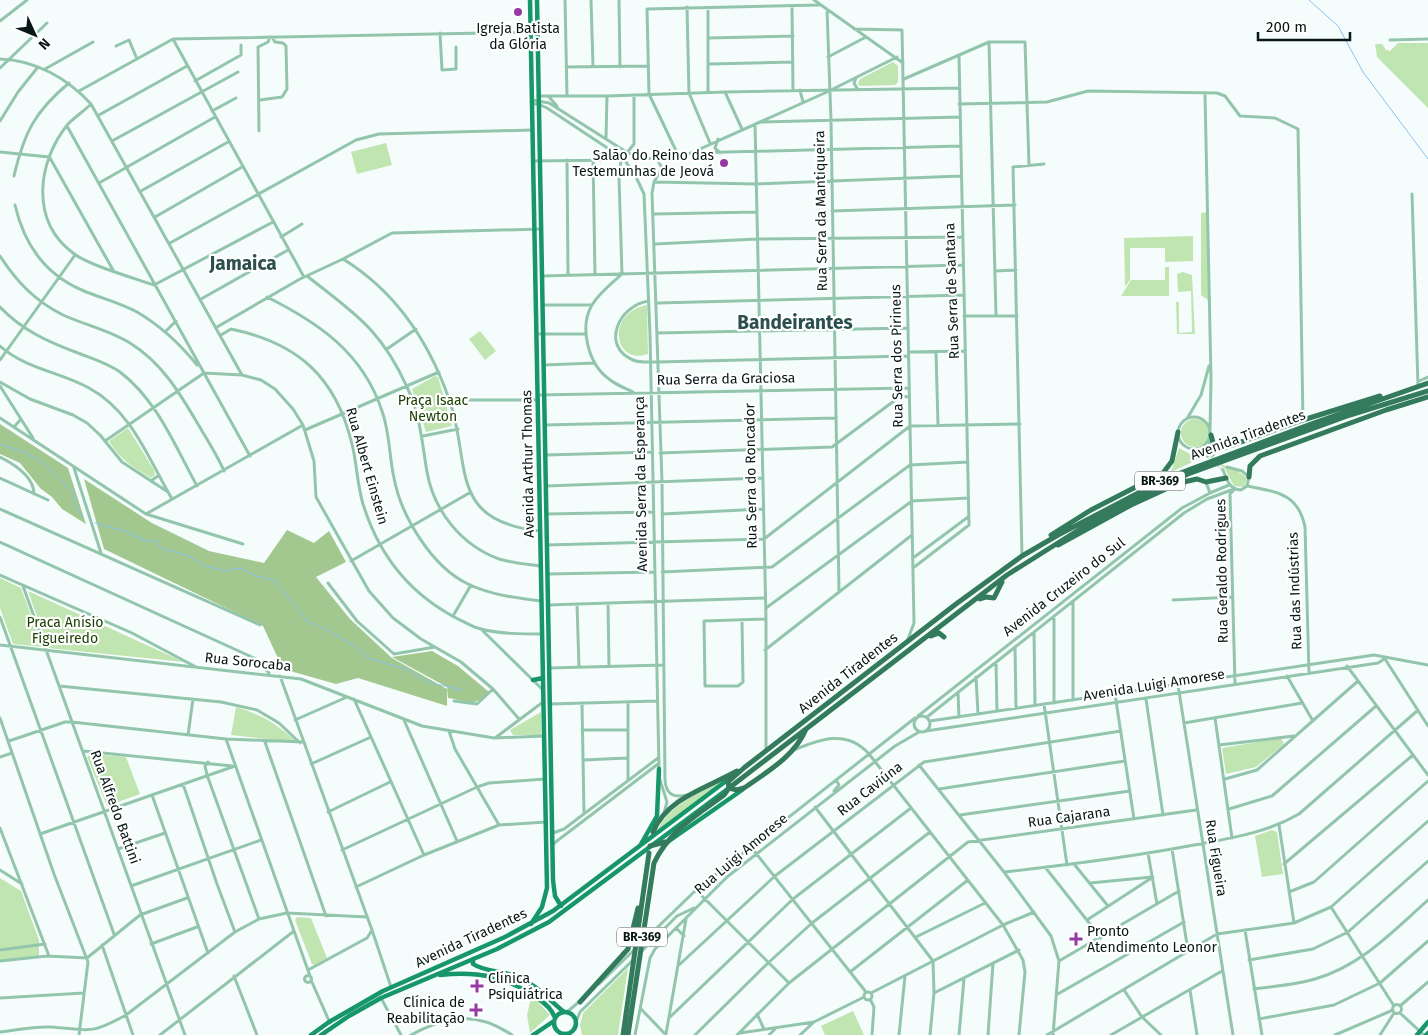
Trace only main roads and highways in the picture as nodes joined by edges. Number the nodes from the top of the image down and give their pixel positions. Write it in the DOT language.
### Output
graph roads {
  1 [pos="530,0"];
  2 [pos="537,0"];
  3 [pos="535,101"];
  4 [pos="1428,383"];
  5 [pos="1428,391"];
  6 [pos="1400,392"];
  7 [pos="1428,397"];
  8 [pos="1386,410"];
  9 [pos="1350,415"];
  10 [pos="1178,432"];
  11 [pos="1210,435"];
  12 [pos="1249,477"];
  13 [pos="1226,478"];
  14 [pos="546,498"];
  15 [pos="540,499"];
  16 [pos="1034,549"];
  17 [pos="1039,553"];
  18 [pos="540,558"];
  19 [pos="548,558"];
  20 [pos="1007,576"];
  21 [pos="962,609"];
  22 [pos="549,616"];
  23 [pos="542,617"];
  24 [pos="919,632"];
  25 [pos="944,637"];
  26 [pos="917,643"];
  27 [pos="889,665"];
  28 [pos="542,678"];
  29 [pos="533,680"];
  30 [pos="542,689"];
  31 [pos="550,696"];
  32 [pos="544,725"];
  33 [pos="551,725"];
  34 [pos="806,729"];
  35 [pos="802,738"];
  36 [pos="786,744"];
  37 [pos="659,766"];
  38 [pos="745,767"];
  39 [pos="729,788"];
  40 [pos="744,788"];
  41 [pos="653,832"];
  42 [pos="546,833"];
  43 [pos="553,833"];
  44 [pos="665,842"];
  45 [pos="650,846"];
  46 [pos="547,850"];
  47 [pos="636,850"];
  48 [pos="648,852"];
  49 [pos="631,861"];
  50 [pos="553,866"];
  51 [pos="644,885"];
  52 [pos="557,901"];
  53 [pos="561,906"];
  54 [pos="542,907"];
  55 [pos="549,922"];
  56 [pos="531,924"];
  57 [pos="469,952"];
  58 [pos="474,959"];
  59 [pos="460,965"];
  60 [pos="496,970"];
  61 [pos="467,973"];
  62 [pos="434,976"];
  63 [pos="494,976"];
  64 [pos="390,987"];
  65 [pos="382,998"];
  66 [pos="580,1002"];
  67 [pos="566,1012"];
  68 [pos="554,1020"];
  69 [pos="1428,1022"];
  70 [pos="330,1024"];
  71 [pos="576,1024"];
  72 [pos="1418,1033"];
  73 [pos="312,1035"];
  74 [pos="322,1035"];
  75 [pos="533,1035"];
  76 [pos="567,1035"];
  77 [pos="577,1035"];
  78 [pos="623,1035"];
  79 [pos="628,1035"];
  1 -- 3 [label="main road, Avenida Arthur Thomas"];
  2 -- 3 [label="main road, Avenida Arthur Thomas"];
  3 -- 14 [label="main road, Avenida Arthur Thomas"];
  3 -- 15 [label="main road, Avenida Arthur Thomas"];
  4 -- 6 [label="highway, Avenida Tiradentes / BR-369"];
  5 -- 9 [label="highway, Avenida Tiradentes / BR-369"];
  6 -- 11 [label="highway"];
  6 -- 16 [label="highway, Avenida Tiradentes / BR-369"];
  7 -- 8 [label="highway"];
  8 -- 9 [label="highway"];
  8 -- 12 [label="highway"];
  9 -- 17 [label="highway, Avenida Tiradentes / BR-369"];
  10 -- 16 [label="highway"];
  13 -- 17 [label="highway"];
  14 -- 15 [label="main road"];
  14 -- 19 [label="main road, Avenida Arthur Thomas"];
  15 -- 18 [label="main road, Avenida Arthur Thomas"];
  16 -- 24 [label="highway, Avenida Tiradentes / BR-369"];
  17 -- 20 [label="highway, Avenida Tiradentes / BR-369"];
  18 -- 19 [label="main road"];
  18 -- 23 [label="main road, Avenida Arthur Thomas"];
  19 -- 22 [label="main road, Avenida Arthur Thomas"];
  20 -- 21 [label="highway, Avenida Tiradentes / BR-369"];
  20 -- 21 [label="highway"];
  21 -- 26 [label="highway, Avenida Tiradentes / BR-369"];
  22 -- 23 [label="main road"];
  22 -- 31 [label="main road, Avenida Arthur Thomas"];
  23 -- 28 [label="main road, Avenida Arthur Thomas"];
  24 -- 27 [label="highway"];
  24 -- 38 [label="highway, Avenida Tiradentes / BR-369"];
  25 -- 26 [label="highway"];
  26 -- 27 [label="highway, Avenida Tiradentes / BR-369"];
  27 -- 34 [label="highway, Avenida Tiradentes / BR-369"];
  28 -- 29 [label="main road"];
  28 -- 30 [label="main road, Avenida Arthur Thomas"];
  30 -- 31 [label="main road"];
  30 -- 32 [label="main road, Avenida Arthur Thomas"];
  31 -- 33 [label="main road, Avenida Arthur Thomas"];
  32 -- 33 [label="main road"];
  32 -- 42 [label="main road, Avenida Arthur Thomas"];
  33 -- 43 [label="main road, Avenida Arthur Thomas"];
  34 -- 35 [label="highway"];
  34 -- 36 [label="highway, Avenida Tiradentes / BR-369"];
  35 -- 36 [label="highway"];
  35 -- 40 [label="highway"];
  36 -- 39 [label="highway, Avenida Tiradentes / BR-369"];
  37 -- 47 [label="main road"];
  38 -- 39 [label="highway"];
  38 -- 41 [label="highway, BR-369"];
  38 -- 47 [label="main road, Avenida Tiradentes"];
  39 -- 40 [label="highway"];
  39 -- 44 [label="highway, BR-369"];
  39 -- 45 [label="main road, Avenida Tiradentes"];
  40 -- 44 [label="main road"];
  42 -- 43 [label="main road"];
  42 -- 46 [label="main road, Avenida Arthur Thomas"];
  43 -- 50 [label="main road, Avenida Arthur Thomas"];
  44 -- 45 [label="highway"];
  44 -- 79 [label="highway, BR-369"];
  45 -- 49 [label="main road, Avenida Tiradentes"];
  46 -- 50 [label="main road"];
  46 -- 54 [label="main road, Avenida Arthur Thomas"];
  47 -- 49 [label="main road"];
  47 -- 53 [label="main road, Avenida Tiradentes"];
  48 -- 51 [label="highway, BR-369"];
  49 -- 55 [label="main road, Avenida Tiradentes"];
  50 -- 52 [label="main road, Avenida Arthur Thomas"];
  51 -- 66 [label="highway"];
  51 -- 78 [label="highway, BR-369"];
  52 -- 53 [label="main road"];
  52 -- 54 [label="main road"];
  53 -- 55 [label="main road"];
  53 -- 56 [label="main road, Avenida Tiradentes"];
  54 -- 56 [label="main road, Avenida Arthur Thomas"];
  55 -- 58 [label="main road, Avenida Tiradentes"];
  56 -- 57 [label="main road, Avenida Tiradentes"];
  57 -- 59 [label="main road"];
  57 -- 64 [label="main road, Avenida Tiradentes"];
  58 -- 59 [label="main road, Avenida Tiradentes"];
  58 -- 60 [label="main road"];
  59 -- 61 [label="main road"];
  59 -- 62 [label="main road, Avenida Tiradentes"];
  60 -- 63 [label="main road"];
  60 -- 67 [label="main road"];
  61 -- 62 [label="main road"];
  61 -- 63 [label="main road"];
  62 -- 65 [label="main road, Avenida Tiradentes"];
  63 -- 68 [label="main road"];
  64 -- 65 [label="main road"];
  64 -- 70 [label="main road, Avenida Tiradentes"];
  65 -- 70 [label="main road, Avenida Tiradentes"];
  67 -- 68 [label="main road"];
  67 -- 71 [label="main road"];
  68 -- 75 [label="main road"];
  68 -- 76 [label="main road"];
  69 -- 72 [label="main road"];
  70 -- 73 [label="main road, Avenida Tiradentes"];
  70 -- 74 [label="main road, Avenida Tiradentes"];
  71 -- 76 [label="main road"];
  71 -- 77 [label="main road"];
}
